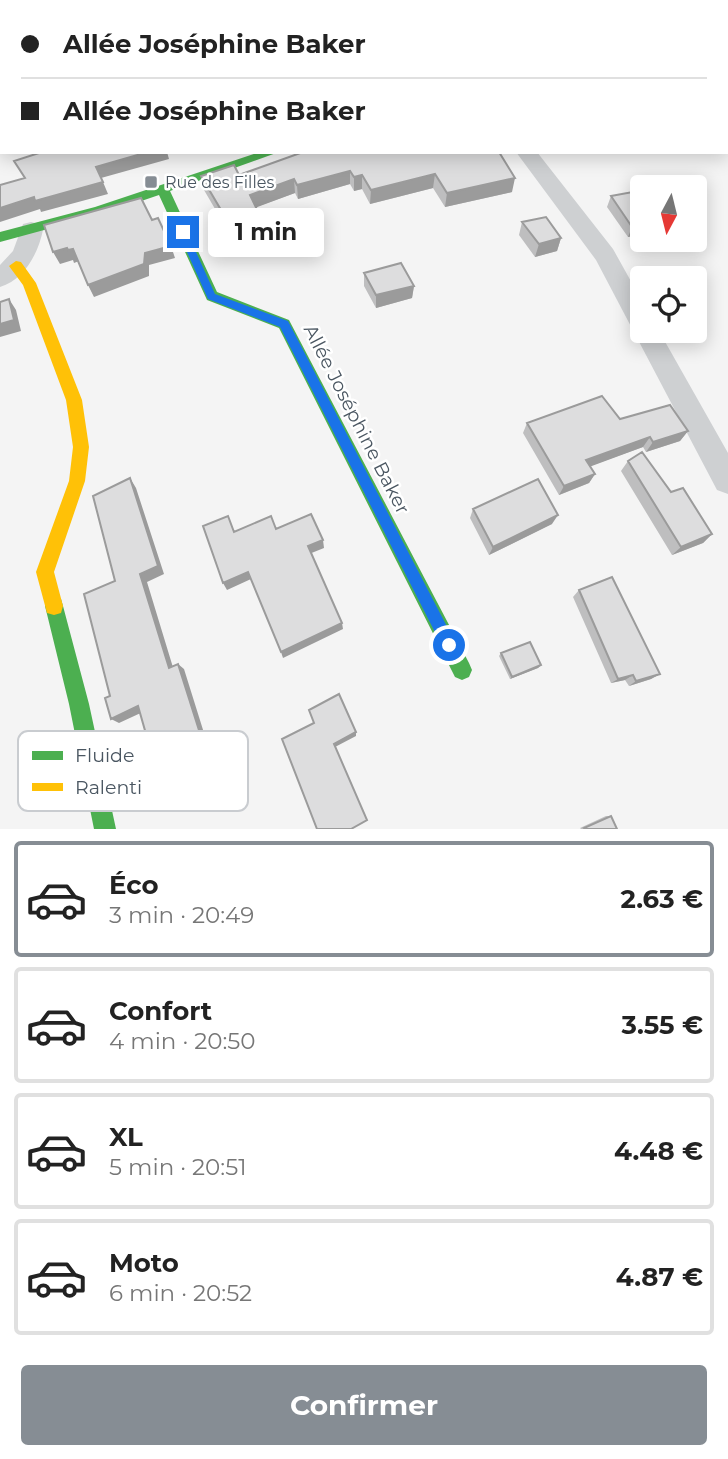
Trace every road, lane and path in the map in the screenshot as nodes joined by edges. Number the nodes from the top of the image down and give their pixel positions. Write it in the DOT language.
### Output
graph roads {
  1 [pos="267,154"];
  2 [pos="528,154"];
  3 [pos="163,189"];
  4 [pos="31,230"];
  5 [pos="0,237"];
  6 [pos="8,272"];
  7 [pos="630,302"];
  8 [pos="653,343"];
  9 [pos="728,481"];
  10 [pos="462,670"];
  11 [pos="85,731"];
  12 [pos="101,811"];
  13 [pos="105,829"];
  1 -- 3 [label="street"];
  2 -- 7 [label="street"];
  3 -- 4 [label="street"];
  3 -- 10 [label="street, Allée Joséphine Baker"];
  4 -- 5 [label="street"];
  4 -- 6 [label="street"];
  6 -- 11 [label="street"];
  8 -- 9 [label="street"];
  12 -- 13 [label="street"];
}
